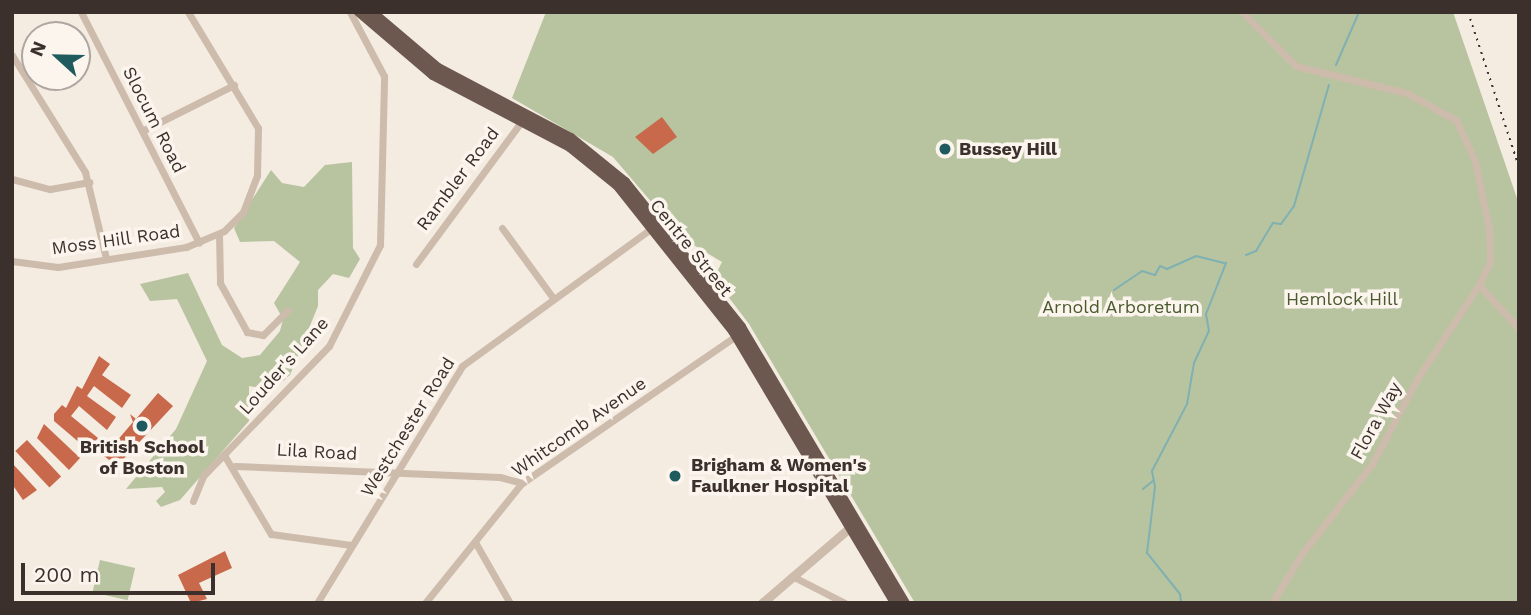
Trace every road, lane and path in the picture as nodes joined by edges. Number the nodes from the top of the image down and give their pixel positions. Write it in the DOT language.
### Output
graph roads {
  1 [pos="81,12"];
  2 [pos="188,12"];
  3 [pos="350,12"];
  4 [pos="359,12"];
  5 [pos="372,12"];
  6 [pos="1242,12"];
  7 [pos="374,25"];
  8 [pos="362,37"];
  9 [pos="12,55"];
  10 [pos="234,85"];
  11 [pos="524,118"];
  12 [pos="142,131"];
  13 [pos="12,179"];
  14 [pos="89,182"];
  15 [pos="655,226"];
  16 [pos="502,228"];
  17 [pos="219,234"];
  18 [pos="199,243"];
  19 [pos="106,258"];
  20 [pos="12,261"];
  21 [pos="416,264"];
  22 [pos="1479,285"];
  23 [pos="553,298"];
  24 [pos="288,310"];
  25 [pos="1519,329"];
  26 [pos="740,333"];
  27 [pos="224,455"];
  28 [pos="235,466"];
  29 [pos="397,472"];
  30 [pos="522,483"];
  31 [pos="193,501"];
  32 [pos="854,524"];
  33 [pos="475,542"];
  34 [pos="351,545"];
  35 [pos="792,576"];
  36 [pos="317,603"];
  37 [pos="425,603"];
  38 [pos="510,603"];
  39 [pos="762,603"];
  40 [pos="845,603"];
  41 [pos="895,603"];
  42 [pos="905,603"];
  43 [pos="1272,603"];
  1 -- 12 [label="street, Slocum Road"];
  2 -- 10 [label="street, Moss Hill Road"];
  3 -- 8 [label="street, Louder's Lane"];
  4 -- 7 [label="highway, Centre Street"];
  5 -- 11 [label="highway, Centre Street"];
  6 -- 22 [label="street, Flora Way"];
  7 -- 8 [label="street"];
  7 -- 11 [label="highway, Centre Street"];
  8 -- 27 [label="street, Louder's Lane"];
  9 -- 14 [label="street"];
  10 -- 12 [label="street"];
  10 -- 17 [label="street, Moss Hill Road"];
  11 -- 15 [label="highway, Centre Street"];
  11 -- 21 [label="street, Rambler Road"];
  12 -- 18 [label="street, Slocum Road"];
  13 -- 14 [label="street"];
  14 -- 19 [label="street"];
  15 -- 23 [label="street, Westchester Road"];
  15 -- 26 [label="highway, Centre Street"];
  16 -- 23 [label="street"];
  17 -- 18 [label="street, Moss Hill Road"];
  17 -- 24 [label="street"];
  18 -- 19 [label="street, Moss Hill Road"];
  19 -- 20 [label="street, Moss Hill Road"];
  22 -- 25 [label="street"];
  22 -- 43 [label="street, Flora Way"];
  23 -- 29 [label="street, Westchester Road"];
  26 -- 30 [label="street, Whitcomb Avenue"];
  26 -- 32 [label="highway, Centre Street"];
  27 -- 28 [label="street"];
  27 -- 31 [label="street, Louder's Lane"];
  28 -- 29 [label="street, Lila Road"];
  28 -- 34 [label="street"];
  29 -- 30 [label="street, Lila Road"];
  29 -- 34 [label="street, Westchester Road"];
  30 -- 33 [label="street, Whitcomb Avenue"];
  32 -- 35 [label="street"];
  32 -- 41 [label="highway, Centre Street"];
  32 -- 42 [label="highway, Centre Street"];
  33 -- 37 [label="street, Whitcomb Avenue"];
  33 -- 38 [label="street"];
  34 -- 36 [label="street, Westchester Road"];
  35 -- 39 [label="street"];
  35 -- 40 [label="street"];
}
